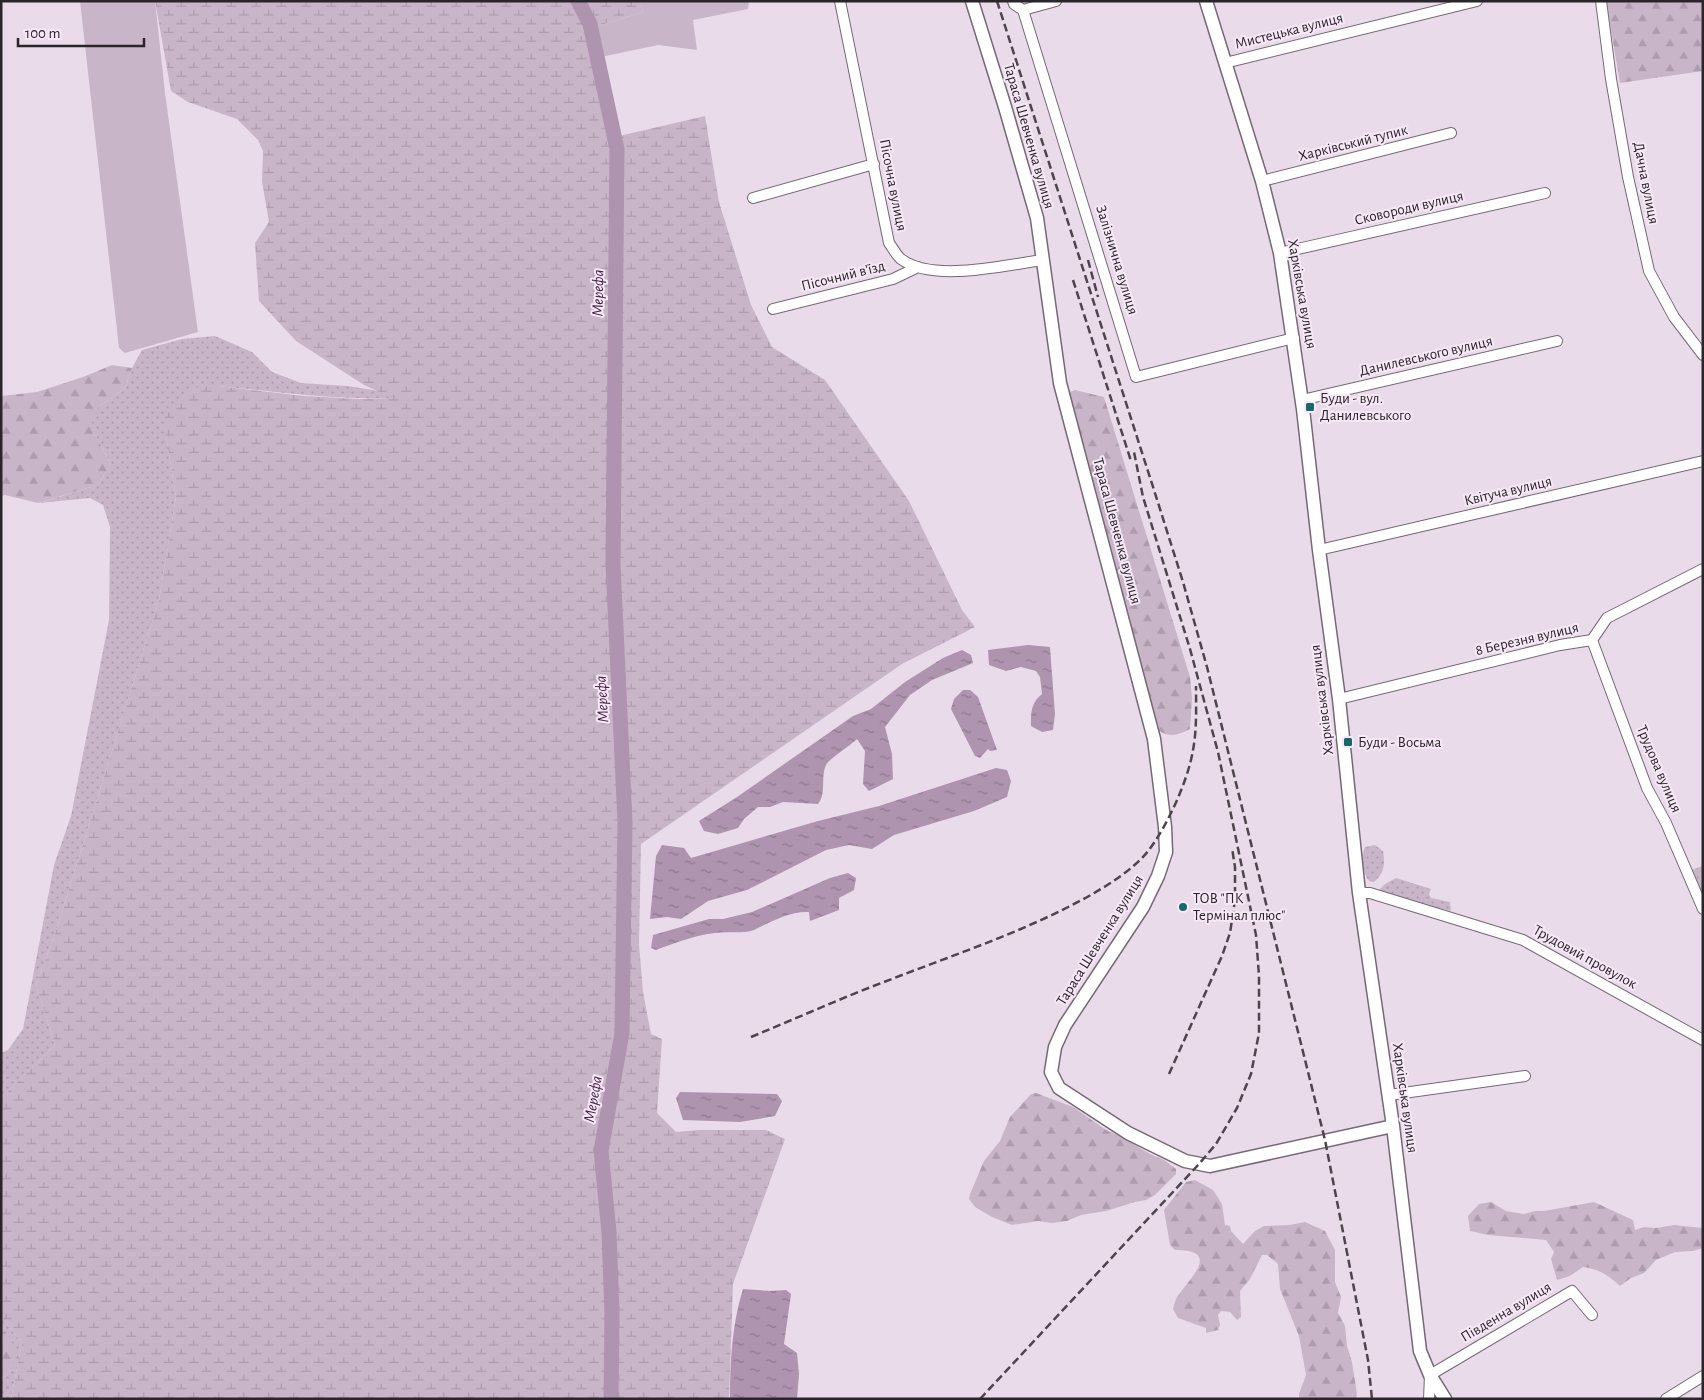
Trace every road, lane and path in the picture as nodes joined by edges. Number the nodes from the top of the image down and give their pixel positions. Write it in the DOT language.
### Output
graph roads {
  1 [pos="840,1"];
  2 [pos="972,1"];
  3 [pos="1014,1"];
  4 [pos="1056,1"];
  5 [pos="1206,1"];
  6 [pos="1477,1"];
  7 [pos="1601,1"];
  8 [pos="1432,6"];
  9 [pos="1024,10"];
  10 [pos="1225,63"];
  11 [pos="1451,133"];
  12 [pos="874,164"];
  13 [pos="1262,181"];
  14 [pos="1544,193"];
  15 [pos="753,198"];
  16 [pos="1280,253"];
  17 [pos="1043,260"];
  18 [pos="918,268"];
  19 [pos="773,309"];
  20 [pos="1294,338"];
  21 [pos="1556,341"];
  22 [pos="1703,355"];
  23 [pos="1302,400"];
  24 [pos="1703,461"];
  25 [pos="1319,550"];
  26 [pos="1703,569"];
  27 [pos="1592,640"];
  28 [pos="1339,699"];
  29 [pos="1359,893"];
  30 [pos="1703,910"];
  31 [pos="1703,1040"];
  32 [pos="1525,1076"];
  33 [pos="1388,1095"];
  34 [pos="1393,1126"];
  35 [pos="1592,1315"];
  36 [pos="1430,1375"];
  37 [pos="1703,1376"];
  38 [pos="1428,1399"];
  39 [pos="1445,1399"];
  40 [pos="1666,1399"];
  1 -- 12 [label="street, Пісочна вулиця"];
  2 -- 17 [label="street, Тараса Шевченка вулиця"];
  3 -- 9 [label="street"];
  4 -- 9 [label="street"];
  5 -- 10 [label="street, Харківська вулиця"];
  6 -- 8 [label="street, Мистецька вулиця"];
  7 -- 22 [label="street, Дачна вулиця"];
  8 -- 10 [label="street, Мистецька вулиця"];
  9 -- 20 [label="street, Залізнична вулиця"];
  10 -- 13 [label="street, Харківська вулиця"];
  11 -- 13 [label="street, Харківський тупик"];
  12 -- 15 [label="street"];
  12 -- 18 [label="street, Пісочна вулиця"];
  13 -- 16 [label="street, Харківська вулиця"];
  14 -- 16 [label="street, Сковороди вулиця"];
  16 -- 20 [label="street, Харківська вулиця"];
  17 -- 18 [label="street, Пісочна вулиця"];
  17 -- 34 [label="street, Тараса Шевченка вулиця"];
  18 -- 19 [label="street, Пісочний в’їзд"];
  20 -- 23 [label="street, Харківська вулиця"];
  21 -- 23 [label="street, Данилевського вулиця"];
  23 -- 25 [label="street, Харківська вулиця"];
  24 -- 25 [label="street, Квітуча вулиця"];
  25 -- 28 [label="street, Харківська вулиця"];
  26 -- 27 [label="street, 8 Березня вулиця"];
  27 -- 28 [label="street, 8 Березня вулиця"];
  27 -- 30 [label="street, Трудова вулиця"];
  28 -- 29 [label="street, Харківська вулиця"];
  29 -- 31 [label="street, Трудовий провулок"];
  29 -- 33 [label="street, Харківська вулиця"];
  32 -- 33 [label="street"];
  33 -- 34 [label="street, Харківська вулиця"];
  34 -- 36 [label="street, Харківська вулиця"];
  35 -- 36 [label="street, Південна вулиця"];
  36 -- 38 [label="street"];
  36 -- 39 [label="street, Харківська вулиця"];
  37 -- 40 [label="street"];
}
